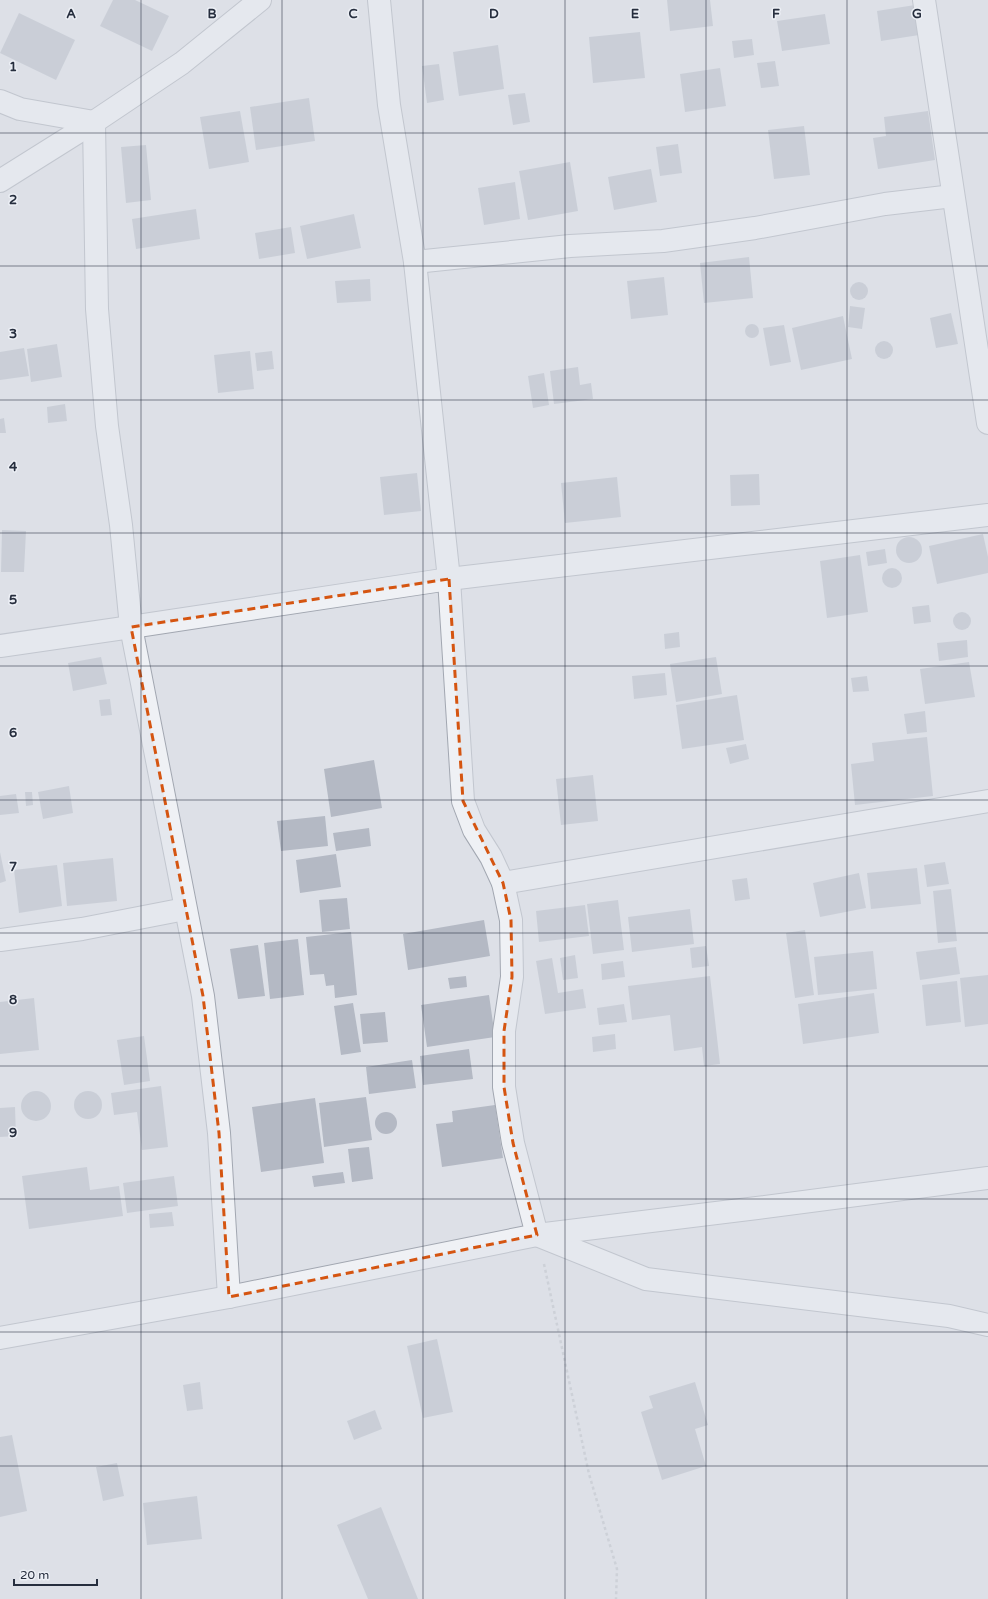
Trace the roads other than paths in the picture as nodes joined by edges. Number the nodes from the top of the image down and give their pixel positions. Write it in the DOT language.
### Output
graph roads {
  1 [pos="260,0"];
  2 [pos="379,0"];
  3 [pos="924,0"];
  4 [pos="0,101"];
  5 [pos="94,122"];
  6 [pos="0,181"];
  7 [pos="953,196"];
  8 [pos="415,262"];
  9 [pos="988,423"];
  10 [pos="988,515"];
  11 [pos="449,579"];
  12 [pos="131,627"];
  13 [pos="0,646"];
  14 [pos="988,801"];
  15 [pos="503,883"];
  16 [pos="185,909"];
  17 [pos="0,940"];
  18 [pos="988,1178"];
  19 [pos="537,1235"];
  20 [pos="229,1297"];
  21 [pos="988,1325"];
  22 [pos="0,1338"];
  1 -- 5 [label="street"];
  2 -- 8 [label="street"];
  3 -- 7 [label="street"];
  4 -- 5 [label="street"];
  5 -- 6 [label="street"];
  5 -- 12 [label="street"];
  7 -- 8 [label="street"];
  7 -- 9 [label="street"];
  8 -- 11 [label="street"];
  10 -- 11 [label="street"];
  11 -- 12 [label="street"];
  11 -- 15 [label="street"];
  12 -- 13 [label="street"];
  12 -- 16 [label="street"];
  14 -- 15 [label="street"];
  15 -- 19 [label="street"];
  16 -- 17 [label="street"];
  16 -- 20 [label="street"];
  18 -- 19 [label="street"];
  19 -- 20 [label="street"];
  19 -- 21 [label="street"];
  20 -- 22 [label="street"];
}
